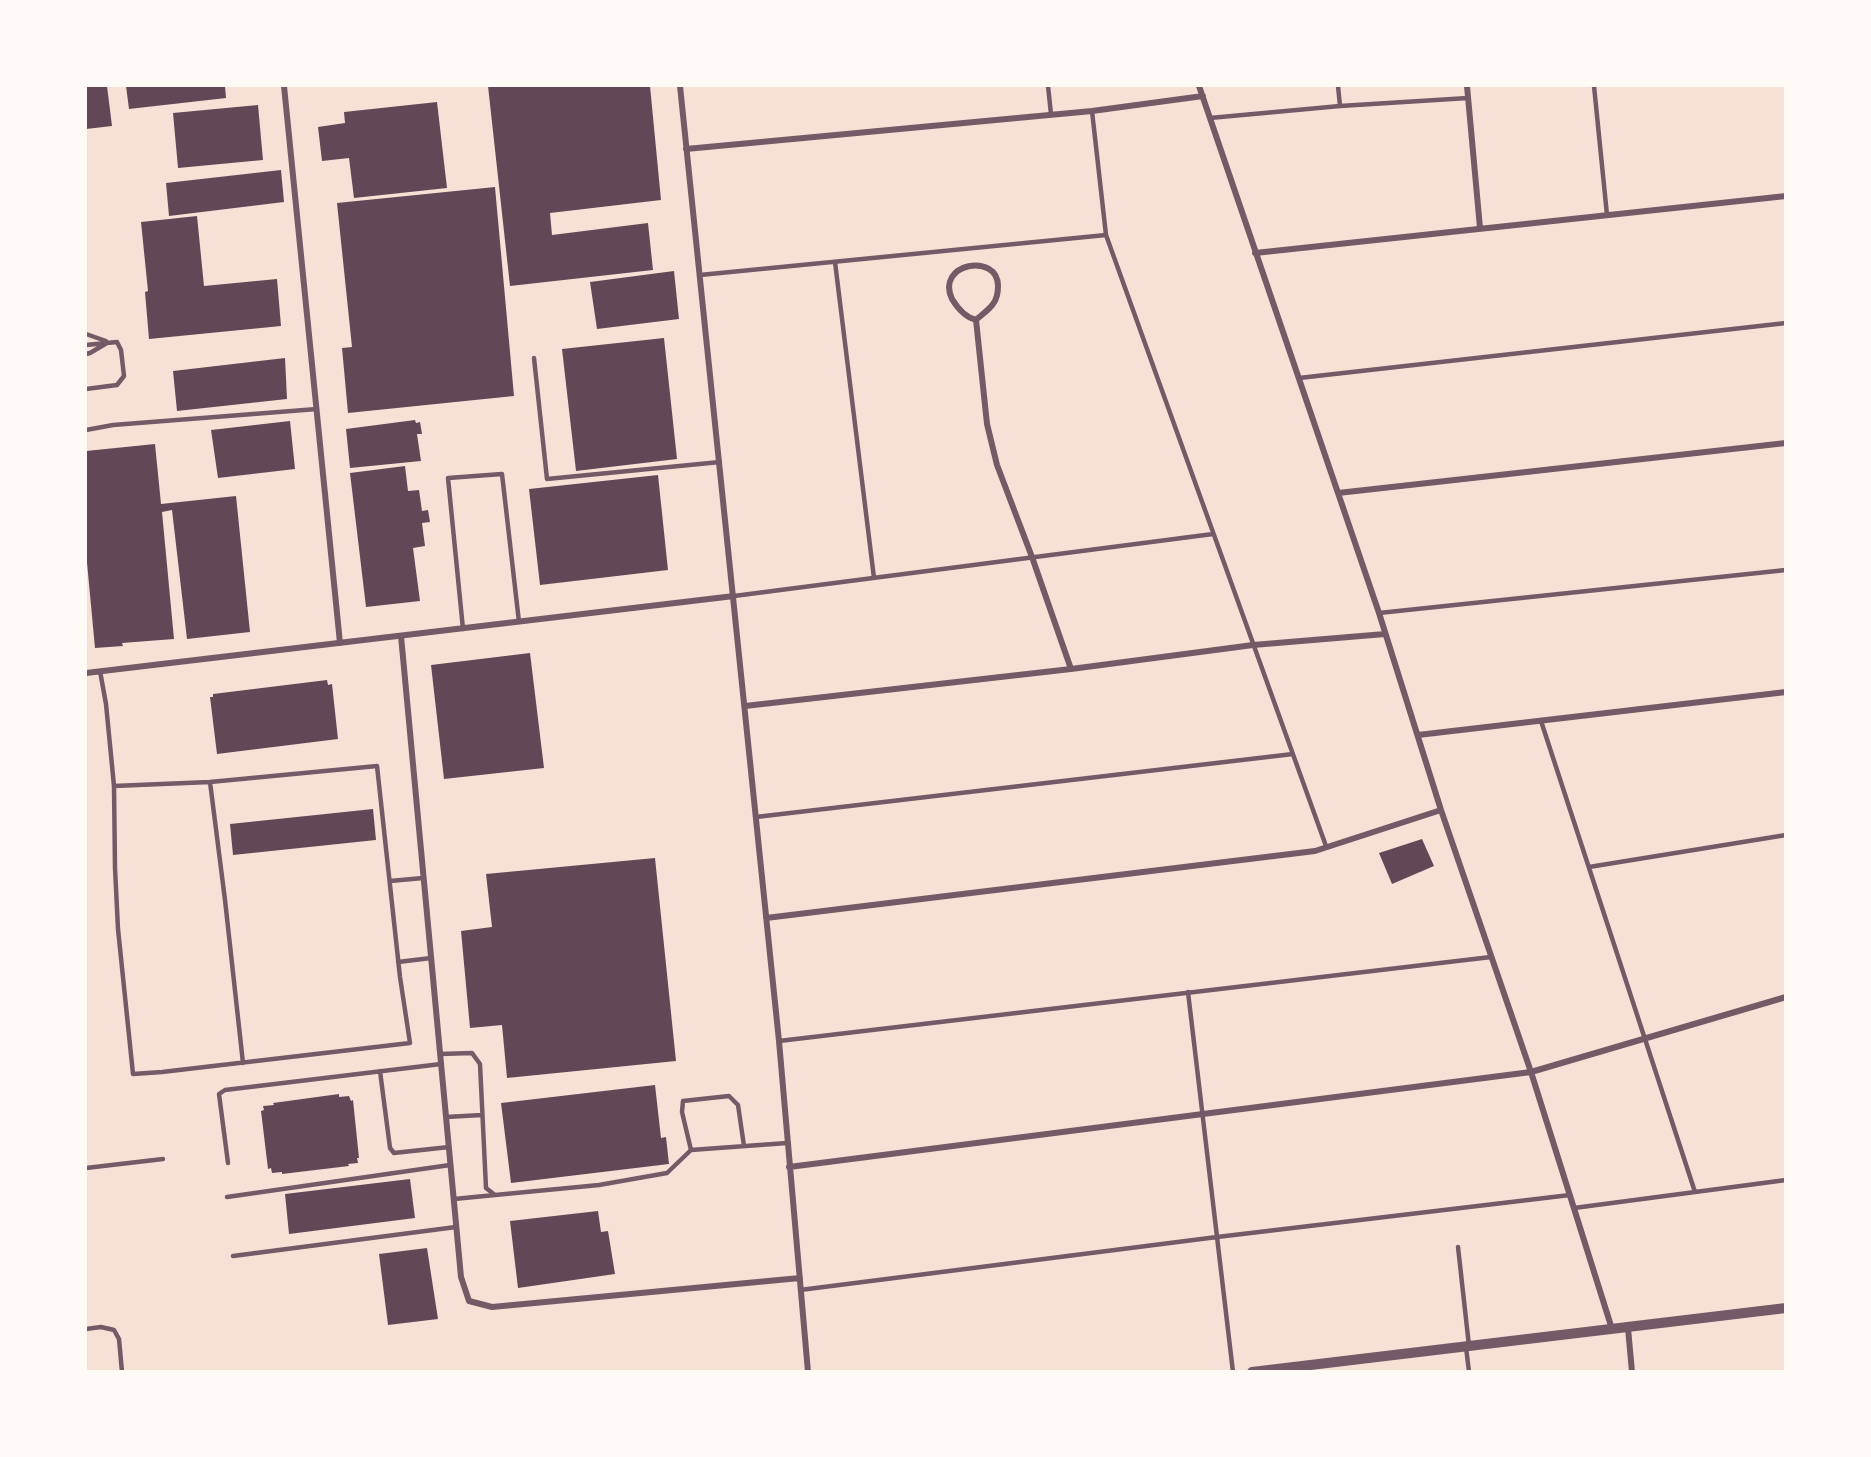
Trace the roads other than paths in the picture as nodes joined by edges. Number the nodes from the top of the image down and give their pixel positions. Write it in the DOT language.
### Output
graph roads {
  1 [pos="284,86"];
  2 [pos="680,86"];
  3 [pos="1048,86"];
  4 [pos="1199,86"];
  5 [pos="1338,86"];
  6 [pos="1467,86"];
  7 [pos="1594,86"];
  8 [pos="1203,96"];
  9 [pos="1468,98"];
  10 [pos="1340,106"];
  11 [pos="1092,111"];
  12 [pos="1052,114"];
  13 [pos="1210,118"];
  14 [pos="687,149"];
  15 [pos="1785,196"];
  16 [pos="1607,215"];
  17 [pos="1480,228"];
  18 [pos="1106,235"];
  19 [pos="1255,253"];
  20 [pos="835,262"];
  21 [pos="700,275"];
  22 [pos="976,320"];
  23 [pos="1785,323"];
  24 [pos="86,334"];
  25 [pos="109,342"];
  26 [pos="86,345"];
  27 [pos="86,354"];
  28 [pos="534,358"];
  29 [pos="1299,378"];
  30 [pos="86,390"];
  31 [pos="316,409"];
  32 [pos="86,430"];
  33 [pos="1785,442"];
  34 [pos="720,462"];
  35 [pos="1338,493"];
  36 [pos="1213,534"];
  37 [pos="1032,557"];
  38 [pos="1785,570"];
  39 [pos="874,578"];
  40 [pos="734,596"];
  41 [pos="1379,614"];
  42 [pos="519,622"];
  43 [pos="463,629"];
  44 [pos="1385,634"];
  45 [pos="401,636"];
  46 [pos="340,643"];
  47 [pos="1253,645"];
  48 [pos="1071,669"];
  49 [pos="100,671"];
  50 [pos="86,673"];
  51 [pos="1785,692"];
  52 [pos="745,706"];
  53 [pos="1541,721"];
  54 [pos="1418,735"];
  55 [pos="1293,754"];
  56 [pos="210,782"];
  57 [pos="114,786"];
  58 [pos="1441,810"];
  59 [pos="756,818"];
  60 [pos="1785,835"];
  61 [pos="1326,846"];
  62 [pos="1589,867"];
  63 [pos="423,878"];
  64 [pos="390,881"];
  65 [pos="766,918"];
  66 [pos="1491,957"];
  67 [pos="431,958"];
  68 [pos="398,962"];
  69 [pos="1188,992"];
  70 [pos="1785,997"];
  71 [pos="1645,1038"];
  72 [pos="779,1041"];
  73 [pos="440,1054"];
  74 [pos="243,1062"];
  75 [pos="441,1064"];
  76 [pos="380,1071"];
  77 [pos="1531,1072"];
  78 [pos="1202,1113"];
  79 [pos="482,1115"];
  80 [pos="446,1117"];
  81 [pos="787,1143"];
  82 [pos="744,1146"];
  83 [pos="448,1147"];
  84 [pos="691,1150"];
  85 [pos="163,1159"];
  86 [pos="228,1163"];
  87 [pos="450,1165"];
  88 [pos="789,1167"];
  89 [pos="86,1168"];
  90 [pos="1785,1180"];
  91 [pos="1695,1192"];
  92 [pos="495,1195"];
  93 [pos="1570,1195"];
  94 [pos="227,1197"];
  95 [pos="454,1199"];
  96 [pos="1574,1208"];
  97 [pos="456,1227"];
  98 [pos="1217,1237"];
  99 [pos="1458,1247"];
  100 [pos="233,1256"];
  101 [pos="800,1278"];
  102 [pos="800,1290"];
  103 [pos="1785,1308"];
  104 [pos="1628,1328"];
  105 [pos="86,1329"];
  106 [pos="1613,1329"];
  107 [pos="1468,1346"];
  108 [pos="1317,1368"];
  109 [pos="122,1371"];
  110 [pos="808,1371"];
  111 [pos="1233,1371"];
  112 [pos="1252,1371"];
  113 [pos="1469,1371"];
  114 [pos="1632,1371"];
  1 -- 31 [label="street"];
  2 -- 14 [label="street"];
  3 -- 12 [label="lane"];
  4 -- 8 [label="street"];
  5 -- 10 [label="lane"];
  6 -- 9 [label="street"];
  7 -- 16 [label="lane"];
  8 -- 11 [label="street"];
  8 -- 13 [label="street"];
  9 -- 10 [label="lane"];
  9 -- 17 [label="street"];
  10 -- 13 [label="lane"];
  11 -- 12 [label="street"];
  11 -- 18 [label="lane"];
  12 -- 14 [label="street"];
  13 -- 19 [label="street"];
  14 -- 21 [label="street"];
  15 -- 16 [label="street"];
  16 -- 17 [label="street"];
  17 -- 19 [label="street"];
  18 -- 20 [label="lane"];
  18 -- 36 [label="lane"];
  19 -- 29 [label="street"];
  20 -- 21 [label="lane"];
  20 -- 39 [label="lane"];
  21 -- 34 [label="street"];
  22 -- 22 [label="street"];
  22 -- 37 [label="street"];
  23 -- 29 [label="lane"];
  24 -- 25 [label="lane"];
  25 -- 26 [label="lane"];
  25 -- 27 [label="lane"];
  25 -- 30 [label="lane"];
  28 -- 34 [label="lane"];
  29 -- 35 [label="street"];
  31 -- 32 [label="lane"];
  31 -- 46 [label="street"];
  33 -- 35 [label="street"];
  34 -- 40 [label="street"];
  35 -- 41 [label="street"];
  36 -- 37 [label="lane"];
  36 -- 47 [label="lane"];
  37 -- 39 [label="lane"];
  37 -- 48 [label="street"];
  38 -- 41 [label="lane"];
  39 -- 40 [label="lane"];
  40 -- 42 [label="street"];
  40 -- 52 [label="street"];
  41 -- 44 [label="street"];
  42 -- 43 [label="street"];
  42 -- 43 [label="lane"];
  43 -- 45 [label="street"];
  44 -- 47 [label="street"];
  44 -- 54 [label="street"];
  45 -- 46 [label="street"];
  45 -- 63 [label="street"];
  46 -- 49 [label="street"];
  47 -- 48 [label="street"];
  47 -- 55 [label="lane"];
  48 -- 52 [label="street"];
  49 -- 50 [label="street"];
  49 -- 57 [label="lane"];
  51 -- 53 [label="street"];
  52 -- 59 [label="street"];
  53 -- 54 [label="street"];
  53 -- 62 [label="lane"];
  54 -- 58 [label="street"];
  55 -- 59 [label="lane"];
  55 -- 61 [label="lane"];
  56 -- 57 [label="lane"];
  56 -- 64 [label="lane"];
  56 -- 74 [label="lane"];
  57 -- 74 [label="lane"];
  58 -- 61 [label="street"];
  58 -- 66 [label="street"];
  59 -- 65 [label="street"];
  60 -- 62 [label="lane"];
  61 -- 65 [label="street"];
  62 -- 71 [label="lane"];
  63 -- 64 [label="lane"];
  63 -- 67 [label="street"];
  64 -- 68 [label="lane"];
  65 -- 72 [label="street"];
  66 -- 69 [label="lane"];
  66 -- 77 [label="street"];
  67 -- 68 [label="lane"];
  67 -- 73 [label="street"];
  68 -- 74 [label="lane"];
  69 -- 72 [label="lane"];
  69 -- 78 [label="lane"];
  70 -- 71 [label="street"];
  71 -- 77 [label="street"];
  71 -- 91 [label="lane"];
  72 -- 81 [label="street"];
  73 -- 75 [label="street"];
  73 -- 79 [label="lane"];
  75 -- 76 [label="lane"];
  75 -- 80 [label="street"];
  76 -- 83 [label="lane"];
  76 -- 86 [label="lane"];
  77 -- 78 [label="street"];
  77 -- 93 [label="street"];
  78 -- 88 [label="street"];
  78 -- 98 [label="lane"];
  79 -- 80 [label="lane"];
  79 -- 92 [label="lane"];
  80 -- 83 [label="street"];
  81 -- 82 [label="lane"];
  81 -- 88 [label="street"];
  82 -- 84 [label="lane"];
  82 -- 84 [label="lane"];
  83 -- 87 [label="street"];
  84 -- 92 [label="lane"];
  85 -- 89 [label="lane"];
  87 -- 94 [label="lane"];
  87 -- 95 [label="street"];
  88 -- 101 [label="street"];
  90 -- 91 [label="lane"];
  91 -- 96 [label="lane"];
  92 -- 95 [label="lane"];
  93 -- 96 [label="street"];
  93 -- 98 [label="lane"];
  95 -- 97 [label="street"];
  96 -- 106 [label="street"];
  97 -- 100 [label="lane"];
  97 -- 101 [label="street"];
  98 -- 102 [label="lane"];
  98 -- 111 [label="lane"];
  99 -- 107 [label="lane"];
  101 -- 102 [label="street"];
  102 -- 110 [label="street"];
  103 -- 104 [label="street"];
  104 -- 106 [label="street"];
  104 -- 114 [label="street"];
  105 -- 109 [label="lane"];
  106 -- 107 [label="street"];
  107 -- 108 [label="street"];
  107 -- 113 [label="lane"];
  108 -- 112 [label="street"];
}
